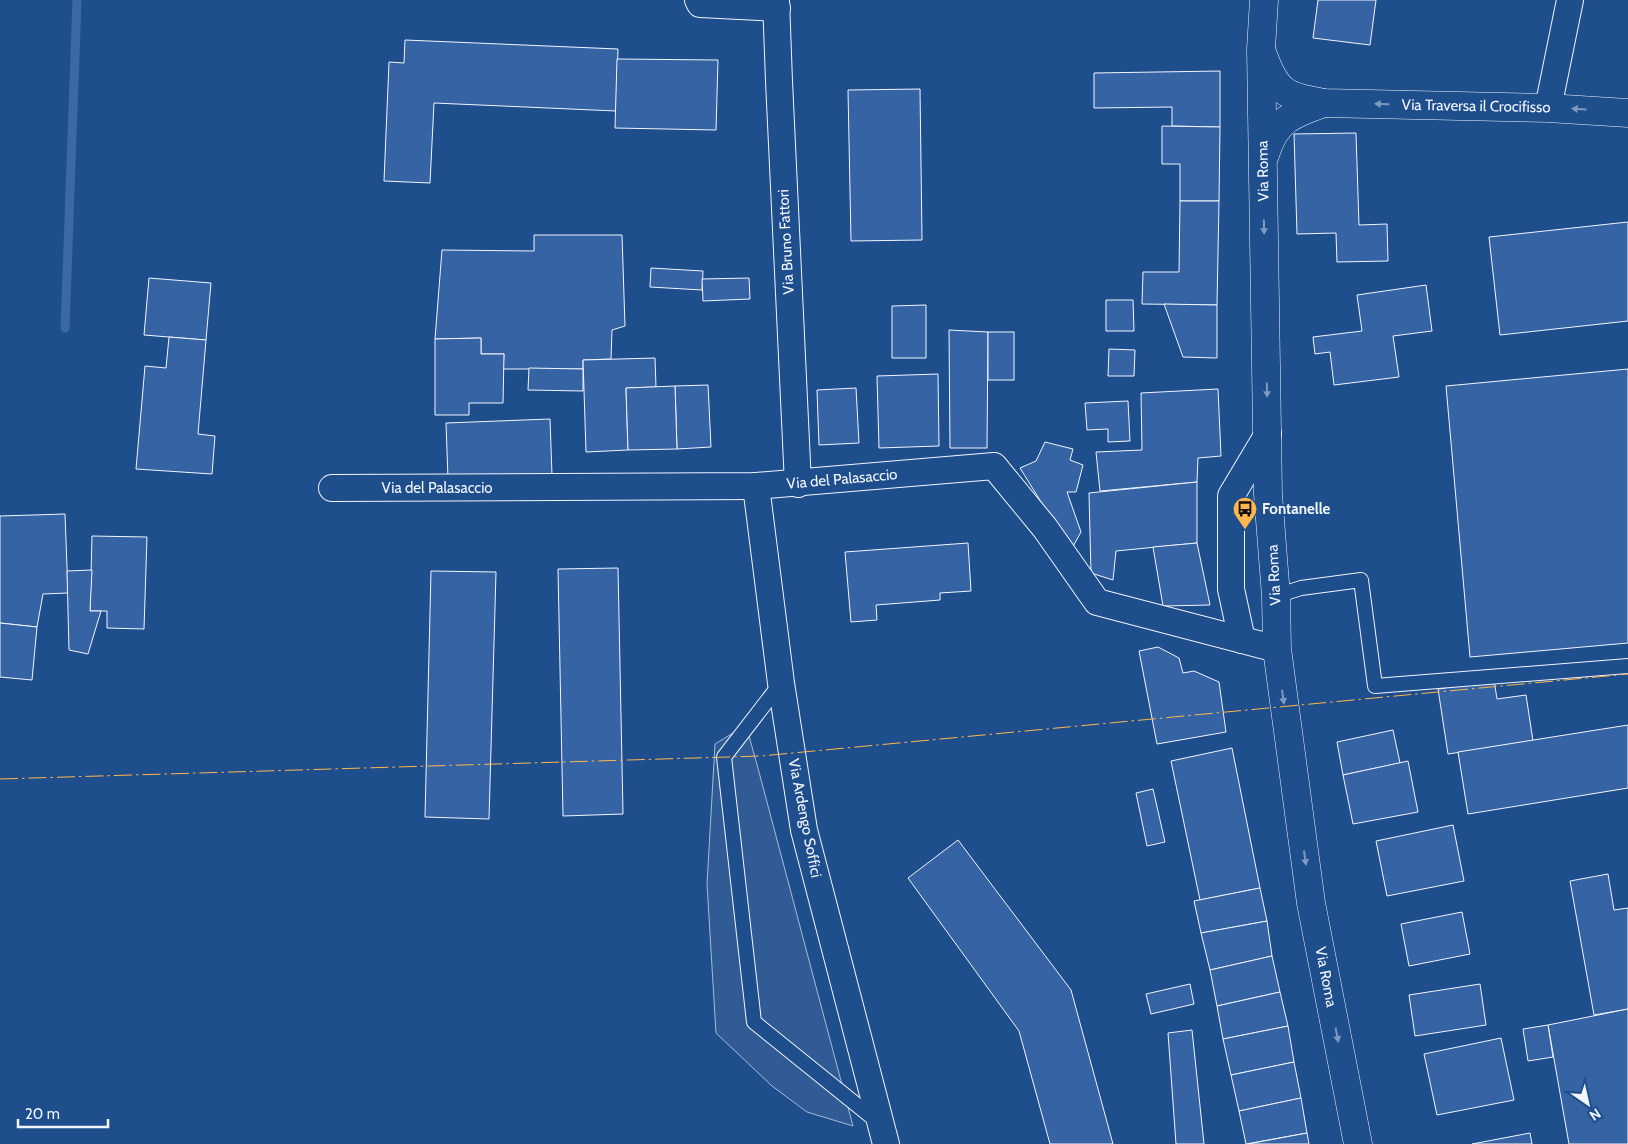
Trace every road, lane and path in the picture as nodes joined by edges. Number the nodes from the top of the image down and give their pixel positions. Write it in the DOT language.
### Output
graph roads {
  1 [pos="698,0"];
  2 [pos="1264,0"];
  3 [pos="1570,0"];
  4 [pos="776,4"];
  5 [pos="1261,49"];
  6 [pos="1324,103"];
  7 [pos="1548,108"];
  8 [pos="1628,113"];
  9 [pos="1263,161"];
  10 [pos="1268,434"];
  11 [pos="798,484"];
  12 [pos="756,486"];
  13 [pos="332,488"];
  14 [pos="1276,596"];
  15 [pos="1242,640"];
  16 [pos="1277,649"];
  17 [pos="1628,666"];
  18 [pos="780,683"];
  19 [pos="884,1135"];
  20 [pos="1358,1144"];
  1 -- 4 [label="street"];
  2 -- 5 [label="main road, Via Roma"];
  3 -- 7 [label="street"];
  4 -- 11 [label="street, Via Bruno Fattori"];
  5 -- 6 [label="main road, Via Traversa il Crocifisso"];
  5 -- 9 [label="main road, Via Roma"];
  7 -- 6 [label="main road, Via Traversa il Crocifisso, one-way"];
  6 -- 9 [label="main road, Via Traversa il Crocifisso"];
  8 -- 7 [label="main road, Via Traversa il Crocifisso, one-way"];
  9 -- 10 [label="main road, Via Roma, one-way"];
  10 -- 14 [label="main road, Via Roma"];
  10 -- 15 [label="street"];
  11 -- 12 [label="street, Via del Palasaccio"];
  11 -- 15 [label="street, Via del Palasaccio"];
  12 -- 13 [label="street, Via del Palasaccio"];
  12 -- 18 [label="street, Via Ardengo Soffici"];
  14 -- 16 [label="main road, Via Roma"];
  14 -- 17 [label="lane"];
  15 -- 16 [label="street, Via del Palasaccio"];
  16 -- 20 [label="main road, Via Roma, one-way"];
  18 -- 19 [label="street, Via Ardengo Soffici"];
  18 -- 19 [label="lane"];
}
